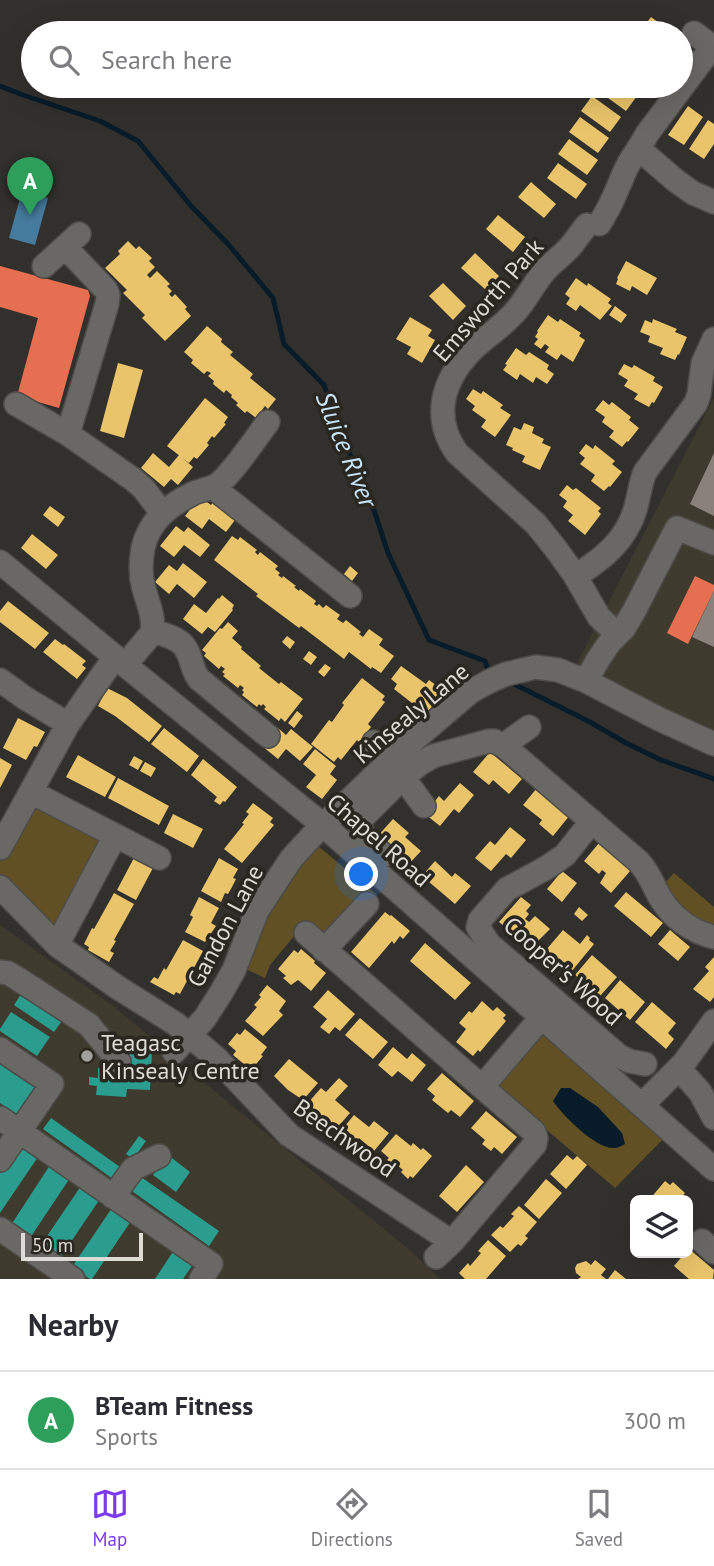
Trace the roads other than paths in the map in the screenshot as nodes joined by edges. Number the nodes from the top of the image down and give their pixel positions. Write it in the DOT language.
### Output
graph roads {
  1 [pos="707,43"];
  2 [pos="693,64"];
  3 [pos="671,98"];
  4 [pos="639,149"];
  5 [pos="714,202"];
  6 [pos="44,266"];
  7 [pos="711,329"];
  8 [pos="16,404"];
  9 [pos="268,422"];
  10 [pos="68,434"];
  11 [pos="215,487"];
  12 [pos="162,513"];
  13 [pos="714,544"];
  14 [pos="0,562"];
  15 [pos="574,574"];
  16 [pos="350,596"];
  17 [pos="152,629"];
  18 [pos="617,634"];
  19 [pos="120,661"];
  20 [pos="0,680"];
  21 [pos="586,681"];
  22 [pos="68,724"];
  23 [pos="529,727"];
  24 [pos="268,736"];
  25 [pos="374,741"];
  26 [pos="502,744"];
  27 [pos="714,744"];
  28 [pos="398,767"];
  29 [pos="31,792"];
  30 [pos="424,806"];
  31 [pos="592,821"];
  32 [pos="6,822"];
  33 [pos="323,825"];
  34 [pos="115,836"];
  35 [pos="0,848"];
  36 [pos="384,855"];
  37 [pos="159,858"];
  38 [pos="0,887"];
  39 [pos="367,904"];
  40 [pos="434,904"];
  41 [pos="479,923"];
  42 [pos="306,933"];
  43 [pos="714,937"];
  44 [pos="57,945"];
  45 [pos="324,950"];
  46 [pos="0,972"];
  47 [pos="541,1018"];
  48 [pos="714,1021"];
  49 [pos="181,1044"];
  50 [pos="0,1049"];
  51 [pos="120,1062"];
  52 [pos="645,1064"];
  53 [pos="681,1066"];
  54 [pos="482,1087"];
  55 [pos="642,1105"];
  56 [pos="0,1118"];
  57 [pos="714,1118"];
  58 [pos="19,1132"];
  59 [pos="159,1156"];
  60 [pos="0,1160"];
  61 [pos="714,1169"];
  62 [pos="113,1197"];
  63 [pos="0,1229"];
  64 [pos="73,1279"];
  65 [pos="201,1279"];
  1 -- 2 [label="street, Emsworth Park"];
  3 -- 4 [label="street, Emsworth Park"];
  4 -- 5 [label="street"];
  4 -- 15 [label="street, Emsworth Park"];
  6 -- 10 [label="street"];
  7 -- 15 [label="street"];
  8 -- 10 [label="street"];
  9 -- 11 [label="street"];
  10 -- 12 [label="street"];
  11 -- 12 [label="street"];
  11 -- 16 [label="street"];
  12 -- 17 [label="street"];
  13 -- 18 [label="street"];
  14 -- 19 [label="street, Chapel Road"];
  15 -- 18 [label="street, Emsworth Park"];
  17 -- 19 [label="street"];
  17 -- 24 [label="street"];
  18 -- 21 [label="street"];
  19 -- 22 [label="street"];
  19 -- 33 [label="street, Chapel Road"];
  20 -- 22 [label="street"];
  21 -- 27 [label="street, Kinsealy Lane"];
  21 -- 28 [label="street, Kinsealy Lane"];
  22 -- 29 [label="street"];
  23 -- 26 [label="street"];
  25 -- 28 [label="street"];
  26 -- 28 [label="street"];
  26 -- 31 [label="street"];
  28 -- 30 [label="street"];
  28 -- 33 [label="street, Kinsealy Lane"];
  28 -- 36 [label="street"];
  29 -- 32 [label="street"];
  29 -- 34 [label="street"];
  31 -- 41 [label="street, Cooper's Wood"];
  31 -- 43 [label="street"];
  32 -- 35 [label="street"];
  33 -- 47 [label="street, Chapel Road"];
  33 -- 49 [label="street, Gandon Lane"];
  34 -- 37 [label="street"];
  34 -- 44 [label="street"];
  38 -- 44 [label="street, Beechwood"];
  39 -- 45 [label="street"];
  40 -- 41 [label="street"];
  41 -- 52 [label="street, Cooper's Wood"];
  42 -- 45 [label="street, Beechwood"];
  44 -- 49 [label="street, Beechwood"];
  45 -- 54 [label="street, Beechwood"];
  46 -- 51 [label="street"];
  47 -- 54 [label="street"];
  47 -- 55 [label="street, Chapel Road"];
  48 -- 53 [label="street"];
  49 -- 54 [label="street, Beechwood"];
  50 -- 58 [label="street"];
  53 -- 55 [label="street"];
  53 -- 57 [label="street"];
  55 -- 61 [label="street, Chapel Road"];
  56 -- 58 [label="street"];
  58 -- 60 [label="street"];
  58 -- 62 [label="street"];
  59 -- 62 [label="street"];
  62 -- 65 [label="street"];
  63 -- 64 [label="street"];
}
